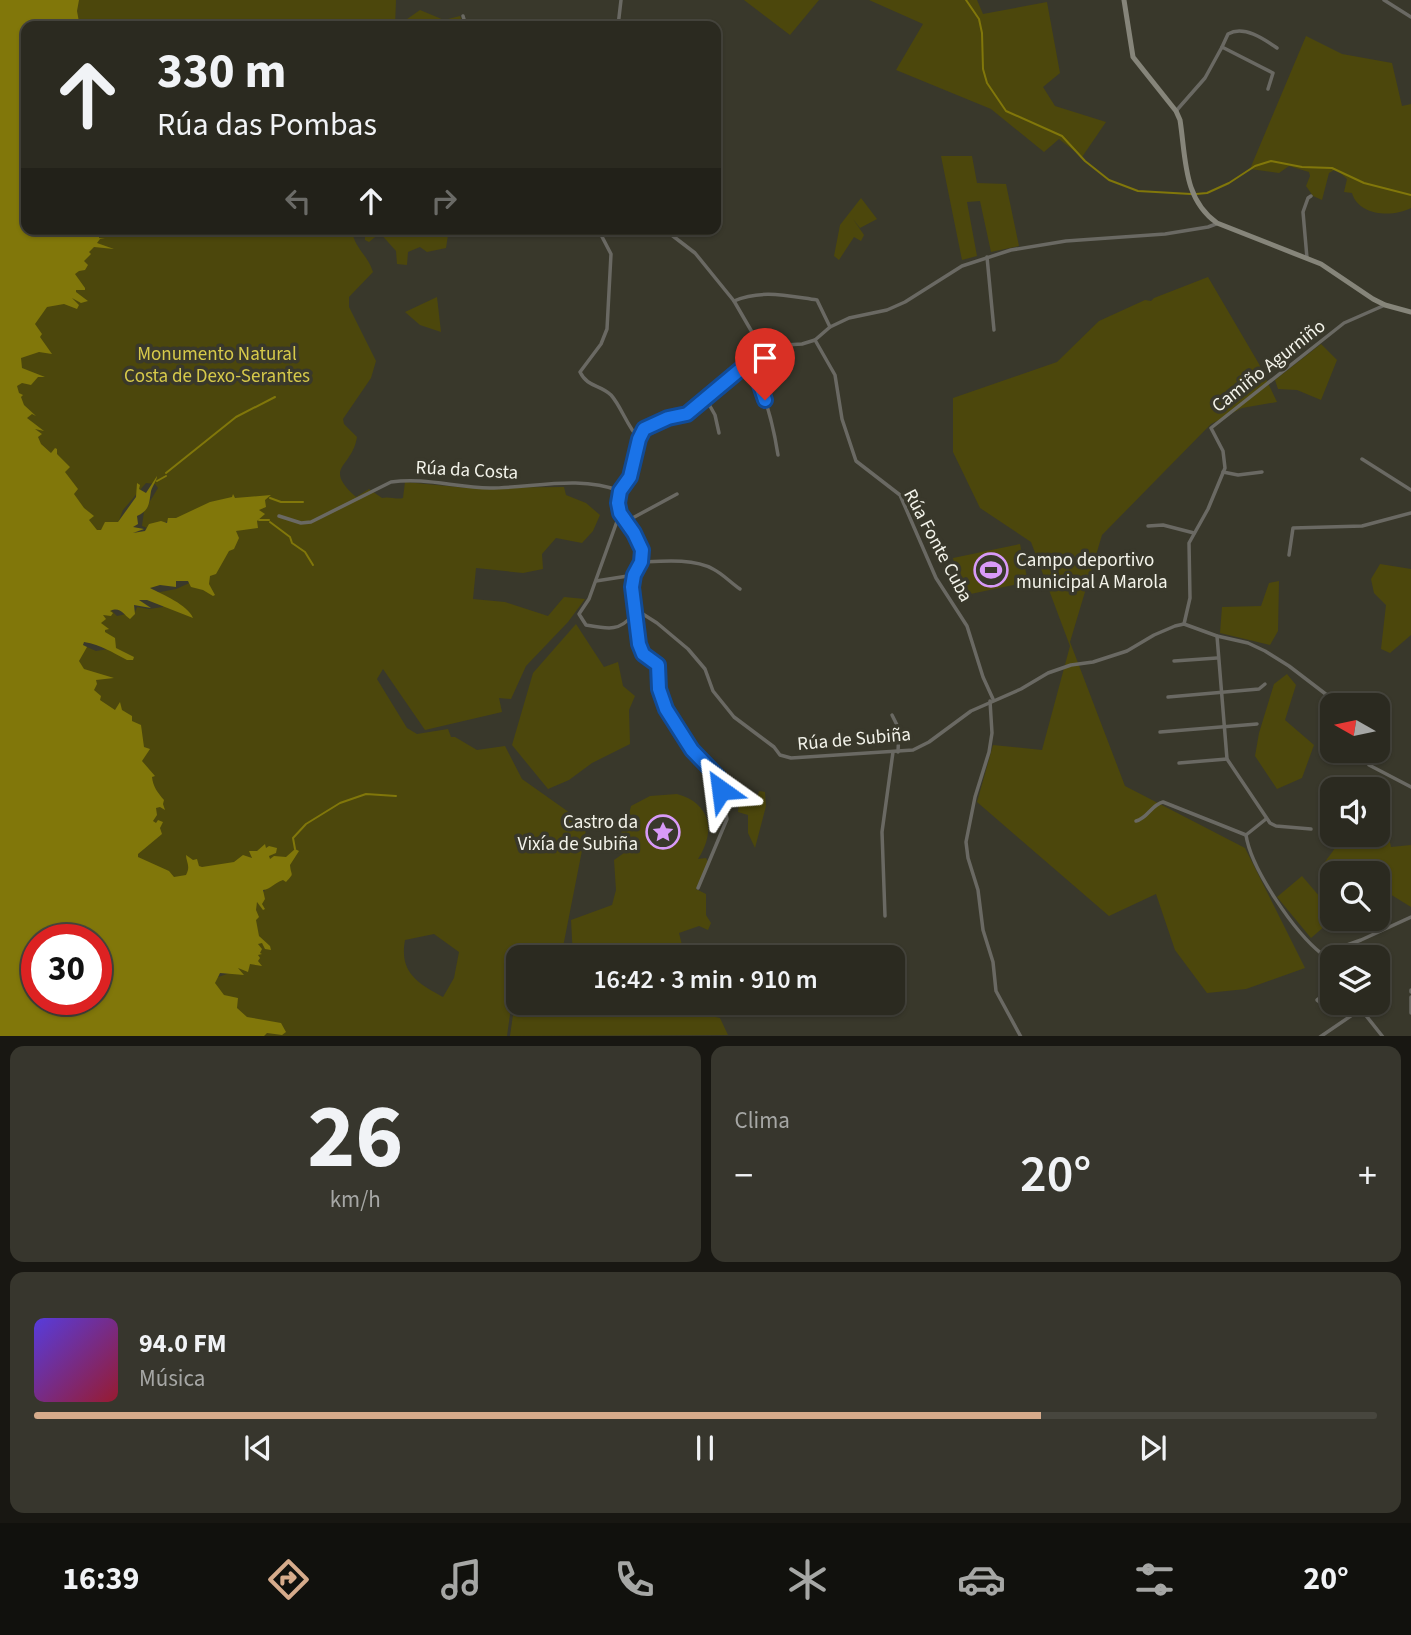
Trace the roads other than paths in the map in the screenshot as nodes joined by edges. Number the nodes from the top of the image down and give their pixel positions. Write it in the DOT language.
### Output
graph roads {
  1 [pos="621,0"];
  2 [pos="1124,0"];
  3 [pos="1384,0"];
  4 [pos="463,16"];
  5 [pos="1411,17"];
  6 [pos="464,21"];
  7 [pos="619,21"];
  8 [pos="1222,47"];
  9 [pos="1277,48"];
  10 [pos="1268,89"];
  11 [pos="1176,111"];
  12 [pos="1311,196"];
  13 [pos="1217,223"];
  14 [pos="601,235"];
  15 [pos="672,235"];
  16 [pos="987,257"];
  17 [pos="1307,258"];
  18 [pos="734,301"];
  19 [pos="1385,305"];
  20 [pos="1411,312"];
  21 [pos="830,327"];
  22 [pos="994,330"];
  23 [pos="815,340"];
  24 [pos="768,346"];
  25 [pos="748,363"];
  26 [pos="706,399"];
  27 [pos="719,433"];
  28 [pos="639,439"];
  29 [pos="778,455"];
  30 [pos="1362,459"];
  31 [pos="1223,472"];
  32 [pos="1262,472"];
  33 [pos="1411,490"];
  34 [pos="620,491"];
  35 [pos="677,494"];
  36 [pos="620,513"];
  37 [pos="1411,513"];
  38 [pos="279,516"];
  39 [pos="627,521"];
  40 [pos="1148,526"];
  41 [pos="1194,533"];
  42 [pos="1289,555"];
  43 [pos="641,562"];
  44 [pos="634,575"];
  45 [pos="596,581"];
  46 [pos="740,589"];
  47 [pos="635,610"];
  48 [pos="1184,624"];
  49 [pos="1217,636"];
  50 [pos="1218,658"];
  51 [pos="1174,661"];
  52 [pos="1265,684"];
  53 [pos="1221,692"];
  54 [pos="1324,693"];
  55 [pos="1168,697"];
  56 [pos="992,700"];
  57 [pos="892,715"];
  58 [pos="1257,724"];
  59 [pos="1224,726"];
  60 [pos="1160,732"];
  61 [pos="895,752"];
  62 [pos="1227,759"];
  63 [pos="1179,763"];
  64 [pos="1368,763"];
  65 [pos="1411,787"];
  66 [pos="1266,819"];
  67 [pos="1136,821"];
  68 [pos="1311,830"];
  69 [pos="1245,835"];
  70 [pos="698,888"];
  71 [pos="885,916"];
  72 [pos="1411,917"];
  73 [pos="1411,993"];
  74 [pos="1411,1013"];
  75 [pos="1353,1015"];
  76 [pos="1366,1015"];
  77 [pos="1020,1036"];
  78 [pos="1322,1036"];
  79 [pos="1382,1036"];
  1 -- 7 [label="street"];
  2 -- 11 [label="main road"];
  3 -- 5 [label="street"];
  4 -- 6 [label="street"];
  8 -- 9 [label="street"];
  8 -- 10 [label="street"];
  8 -- 11 [label="street"];
  11 -- 13 [label="main road"];
  12 -- 17 [label="street"];
  13 -- 16 [label="street"];
  13 -- 17 [label="main road"];
  14 -- 28 [label="street"];
  15 -- 18 [label="street"];
  16 -- 21 [label="street"];
  16 -- 22 [label="street"];
  17 -- 19 [label="main road"];
  18 -- 21 [label="street"];
  18 -- 24 [label="street"];
  19 -- 20 [label="main road"];
  19 -- 31 [label="street, Camiño Agurniño"];
  21 -- 23 [label="street"];
  23 -- 24 [label="street"];
  23 -- 56 [label="street, Rúa Fonte Cuba"];
  24 -- 25 [label="street"];
  25 -- 26 [label="street"];
  25 -- 29 [label="street"];
  26 -- 27 [label="street"];
  26 -- 28 [label="street"];
  28 -- 34 [label="street"];
  30 -- 33 [label="street"];
  31 -- 32 [label="street"];
  31 -- 41 [label="street"];
  34 -- 36 [label="street"];
  34 -- 38 [label="street, Rúa da Costa"];
  35 -- 39 [label="street"];
  36 -- 39 [label="street"];
  36 -- 45 [label="street"];
  37 -- 42 [label="street"];
  39 -- 43 [label="street"];
  40 -- 41 [label="street"];
  41 -- 48 [label="street"];
  43 -- 44 [label="street"];
  43 -- 46 [label="street"];
  44 -- 45 [label="street"];
  44 -- 47 [label="street"];
  45 -- 47 [label="street"];
  47 -- 61 [label="street, Rúa de Subiña"];
  47 -- 70 [label="street"];
  48 -- 49 [label="street"];
  48 -- 56 [label="street, Rúa de Subiña"];
  49 -- 50 [label="street"];
  49 -- 54 [label="street"];
  50 -- 51 [label="street"];
  50 -- 53 [label="street"];
  52 -- 53 [label="street"];
  53 -- 55 [label="street"];
  53 -- 59 [label="street"];
  56 -- 61 [label="street, Rúa de Subiña"];
  56 -- 77 [label="street"];
  57 -- 61 [label="street"];
  58 -- 59 [label="street"];
  59 -- 60 [label="street"];
  59 -- 62 [label="street"];
  61 -- 71 [label="street"];
  62 -- 63 [label="street"];
  62 -- 66 [label="street"];
  64 -- 65 [label="street"];
  66 -- 68 [label="street"];
  66 -- 69 [label="street"];
  67 -- 69 [label="street"];
  69 -- 72 [label="street"];
  73 -- 74 [label="street"];
  75 -- 78 [label="street"];
  76 -- 79 [label="street"];
}
